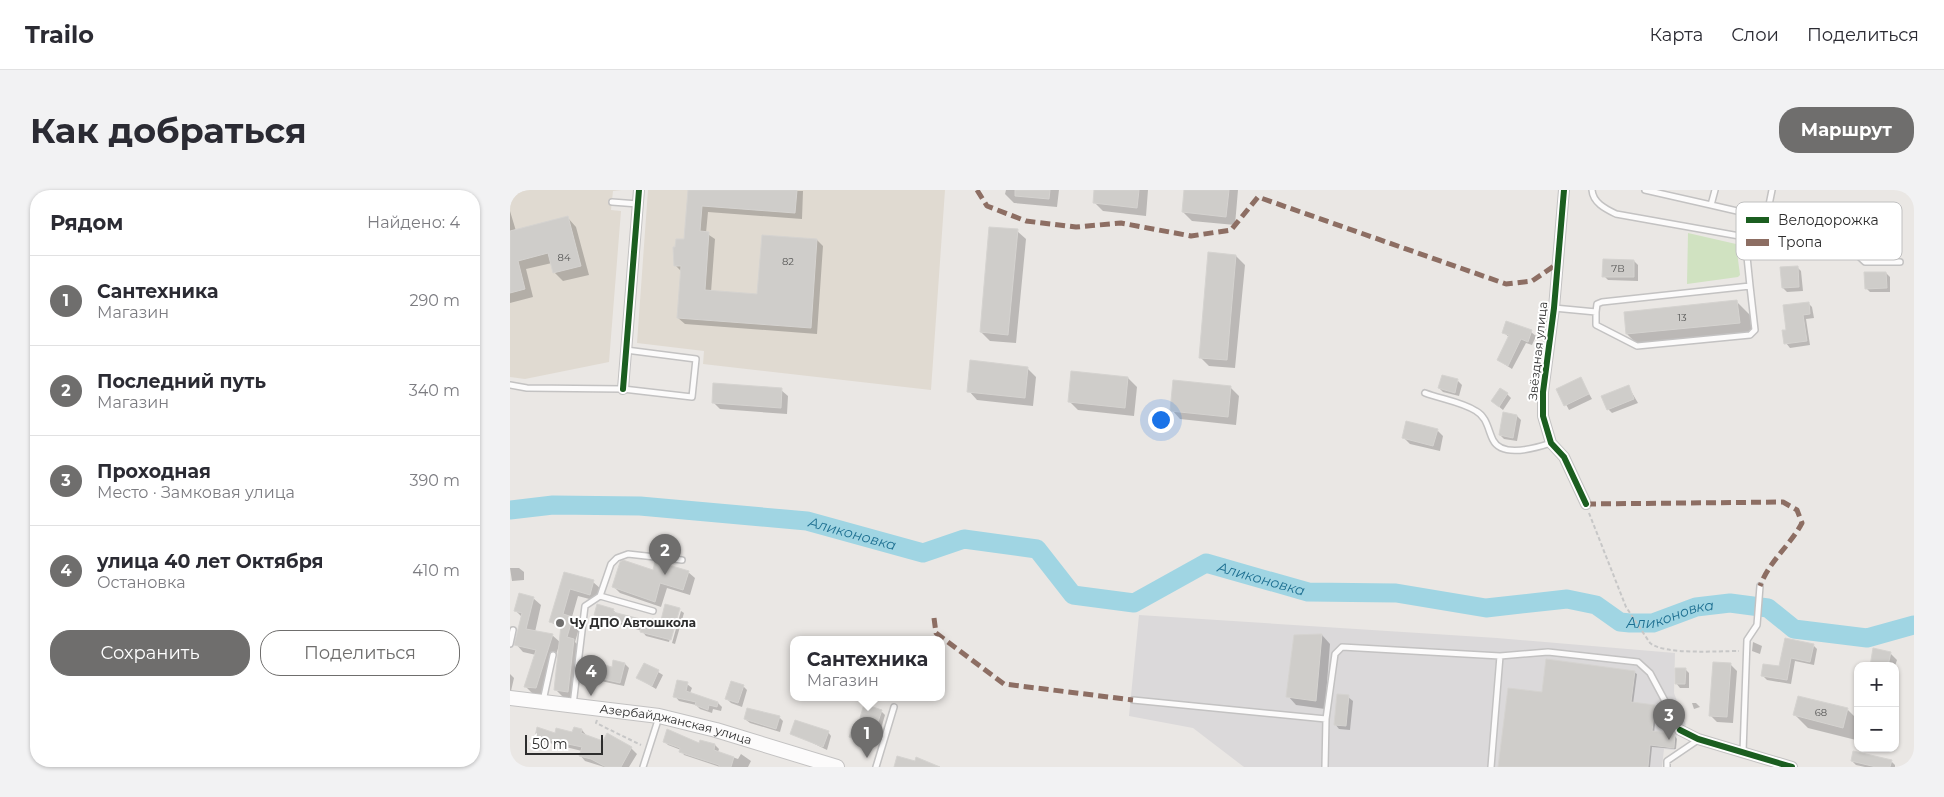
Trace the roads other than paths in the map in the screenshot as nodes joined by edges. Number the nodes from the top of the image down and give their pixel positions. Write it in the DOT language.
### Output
graph roads {
  1 [pos="639,190"];
  2 [pos="1564,190"];
  3 [pos="1592,190"];
  4 [pos="1645,190"];
  5 [pos="1715,190"];
  6 [pos="612,202"];
  7 [pos="638,204"];
  8 [pos="1712,205"];
  9 [pos="1736,210"];
  10 [pos="1736,235"];
  11 [pos="1747,260"];
  12 [pos="1863,260"];
  13 [pos="1900,262"];
  14 [pos="1750,286"];
  15 [pos="1554,308"];
  16 [pos="1596,312"];
  17 [pos="626,350"];
  18 [pos="510,385"];
  19 [pos="623,389"];
  20 [pos="1425,393"];
  21 [pos="1551,443"];
  22 [pos="1586,504"];
  23 [pos="682,560"];
  24 [pos="1760,586"];
  25 [pos="600,596"];
  26 [pos="653,611"];
  27 [pos="513,630"];
  28 [pos="510,644"];
  29 [pos="553,655"];
  30 [pos="1500,656"];
  31 [pos="510,698"];
  32 [pos="1133,700"];
  33 [pos="543,702"];
  34 [pos="573,705"];
  35 [pos="894,707"];
  36 [pos="659,716"];
  37 [pos="1326,719"];
  38 [pos="1680,730"];
  39 [pos="1698,739"];
  40 [pos="1743,752"];
  41 [pos="643,767"];
  42 [pos="838,767"];
  43 [pos="876,767"];
  44 [pos="1325,767"];
  45 [pos="1491,767"];
  46 [pos="1667,767"];
  47 [pos="1792,767"];
  1 -- 7 [label="street"];
  2 -- 15 [label="street, Звёздная улица"];
  3 -- 10 [label="lane"];
  4 -- 8 [label="lane"];
  5 -- 8 [label="lane"];
  6 -- 7 [label="lane"];
  7 -- 17 [label="street"];
  8 -- 9 [label="lane"];
  11 -- 14 [label="lane"];
  12 -- 13 [label="lane"];
  14 -- 16 [label="lane"];
  14 -- 16 [label="lane"];
  15 -- 16 [label="lane"];
  15 -- 21 [label="street, Звёздная улица"];
  17 -- 19 [label="street"];
  17 -- 19 [label="lane"];
  18 -- 19 [label="lane"];
  20 -- 21 [label="lane"];
  21 -- 22 [label="street, Звёздная улица"];
  23 -- 25 [label="lane"];
  24 -- 40 [label="lane"];
  25 -- 26 [label="lane"];
  25 -- 34 [label="lane"];
  27 -- 28 [label="lane"];
  29 -- 33 [label="lane"];
  30 -- 37 [label="lane"];
  30 -- 38 [label="lane"];
  30 -- 45 [label="lane"];
  31 -- 33 [label="main road, Азербайджанская улица"];
  32 -- 37 [label="lane"];
  33 -- 34 [label="main road, Азербайджанская улица"];
  34 -- 36 [label="main road, Азербайджанская улица"];
  35 -- 43 [label="lane"];
  36 -- 41 [label="lane"];
  36 -- 42 [label="main road, Азербайджанская улица"];
  37 -- 44 [label="lane"];
  38 -- 39 [label="street"];
  39 -- 40 [label="street"];
  39 -- 46 [label="lane"];
  40 -- 47 [label="street"];
}
